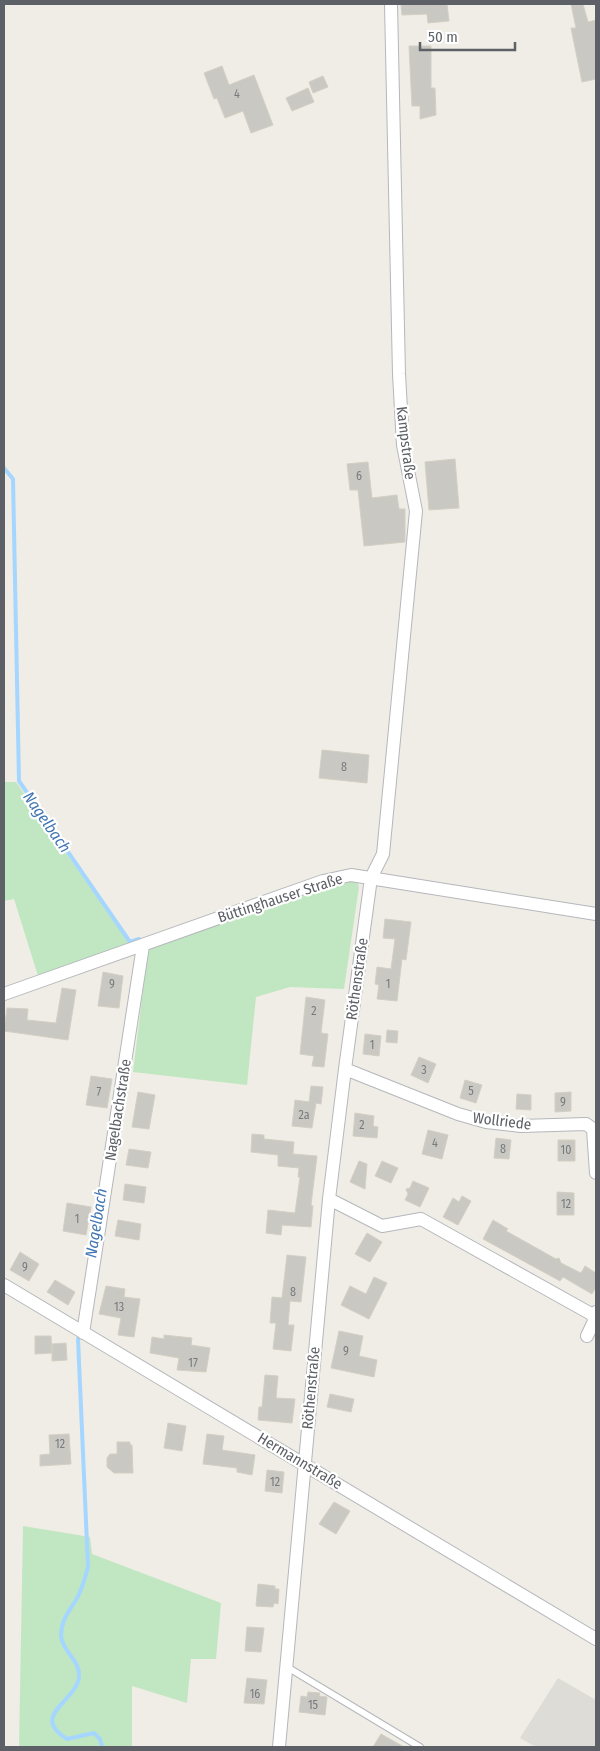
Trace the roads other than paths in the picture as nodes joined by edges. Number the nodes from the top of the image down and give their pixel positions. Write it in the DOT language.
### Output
graph roads {
  1 [pos="391,4"];
  2 [pos="371,878"];
  3 [pos="596,914"];
  4 [pos="144,946"];
  5 [pos="4,994"];
  6 [pos="344,1068"];
  7 [pos="593,1126"];
  8 [pos="596,1173"];
  9 [pos="329,1199"];
  10 [pos="4,1285"];
  11 [pos="594,1313"];
  12 [pos="83,1333"];
  13 [pos="587,1336"];
  14 [pos="304,1463"];
  15 [pos="596,1639"];
  16 [pos="286,1667"];
  17 [pos="279,1747"];
  18 [pos="420,1747"];
  1 -- 2 [label="street, Kampstraße"];
  2 -- 3 [label="street, Büttinghauser Straße"];
  2 -- 4 [label="street, Büttinghauser Straße"];
  2 -- 6 [label="street, Röthenstraße"];
  4 -- 5 [label="street, Büttinghauser Straße"];
  4 -- 12 [label="street, Nagelbachstraße"];
  6 -- 7 [label="street, Wollriede"];
  6 -- 9 [label="street, Röthenstraße"];
  7 -- 8 [label="street, Wollriede"];
  9 -- 11 [label="street"];
  9 -- 14 [label="street, Röthenstraße"];
  10 -- 12 [label="street, Hermannstraße"];
  11 -- 13 [label="street"];
  12 -- 14 [label="street, Hermannstraße"];
  14 -- 15 [label="street, Hermannstraße"];
  14 -- 16 [label="street, Röthenstraße"];
  16 -- 17 [label="street, Röthenstraße"];
  16 -- 18 [label="lane"];
}
